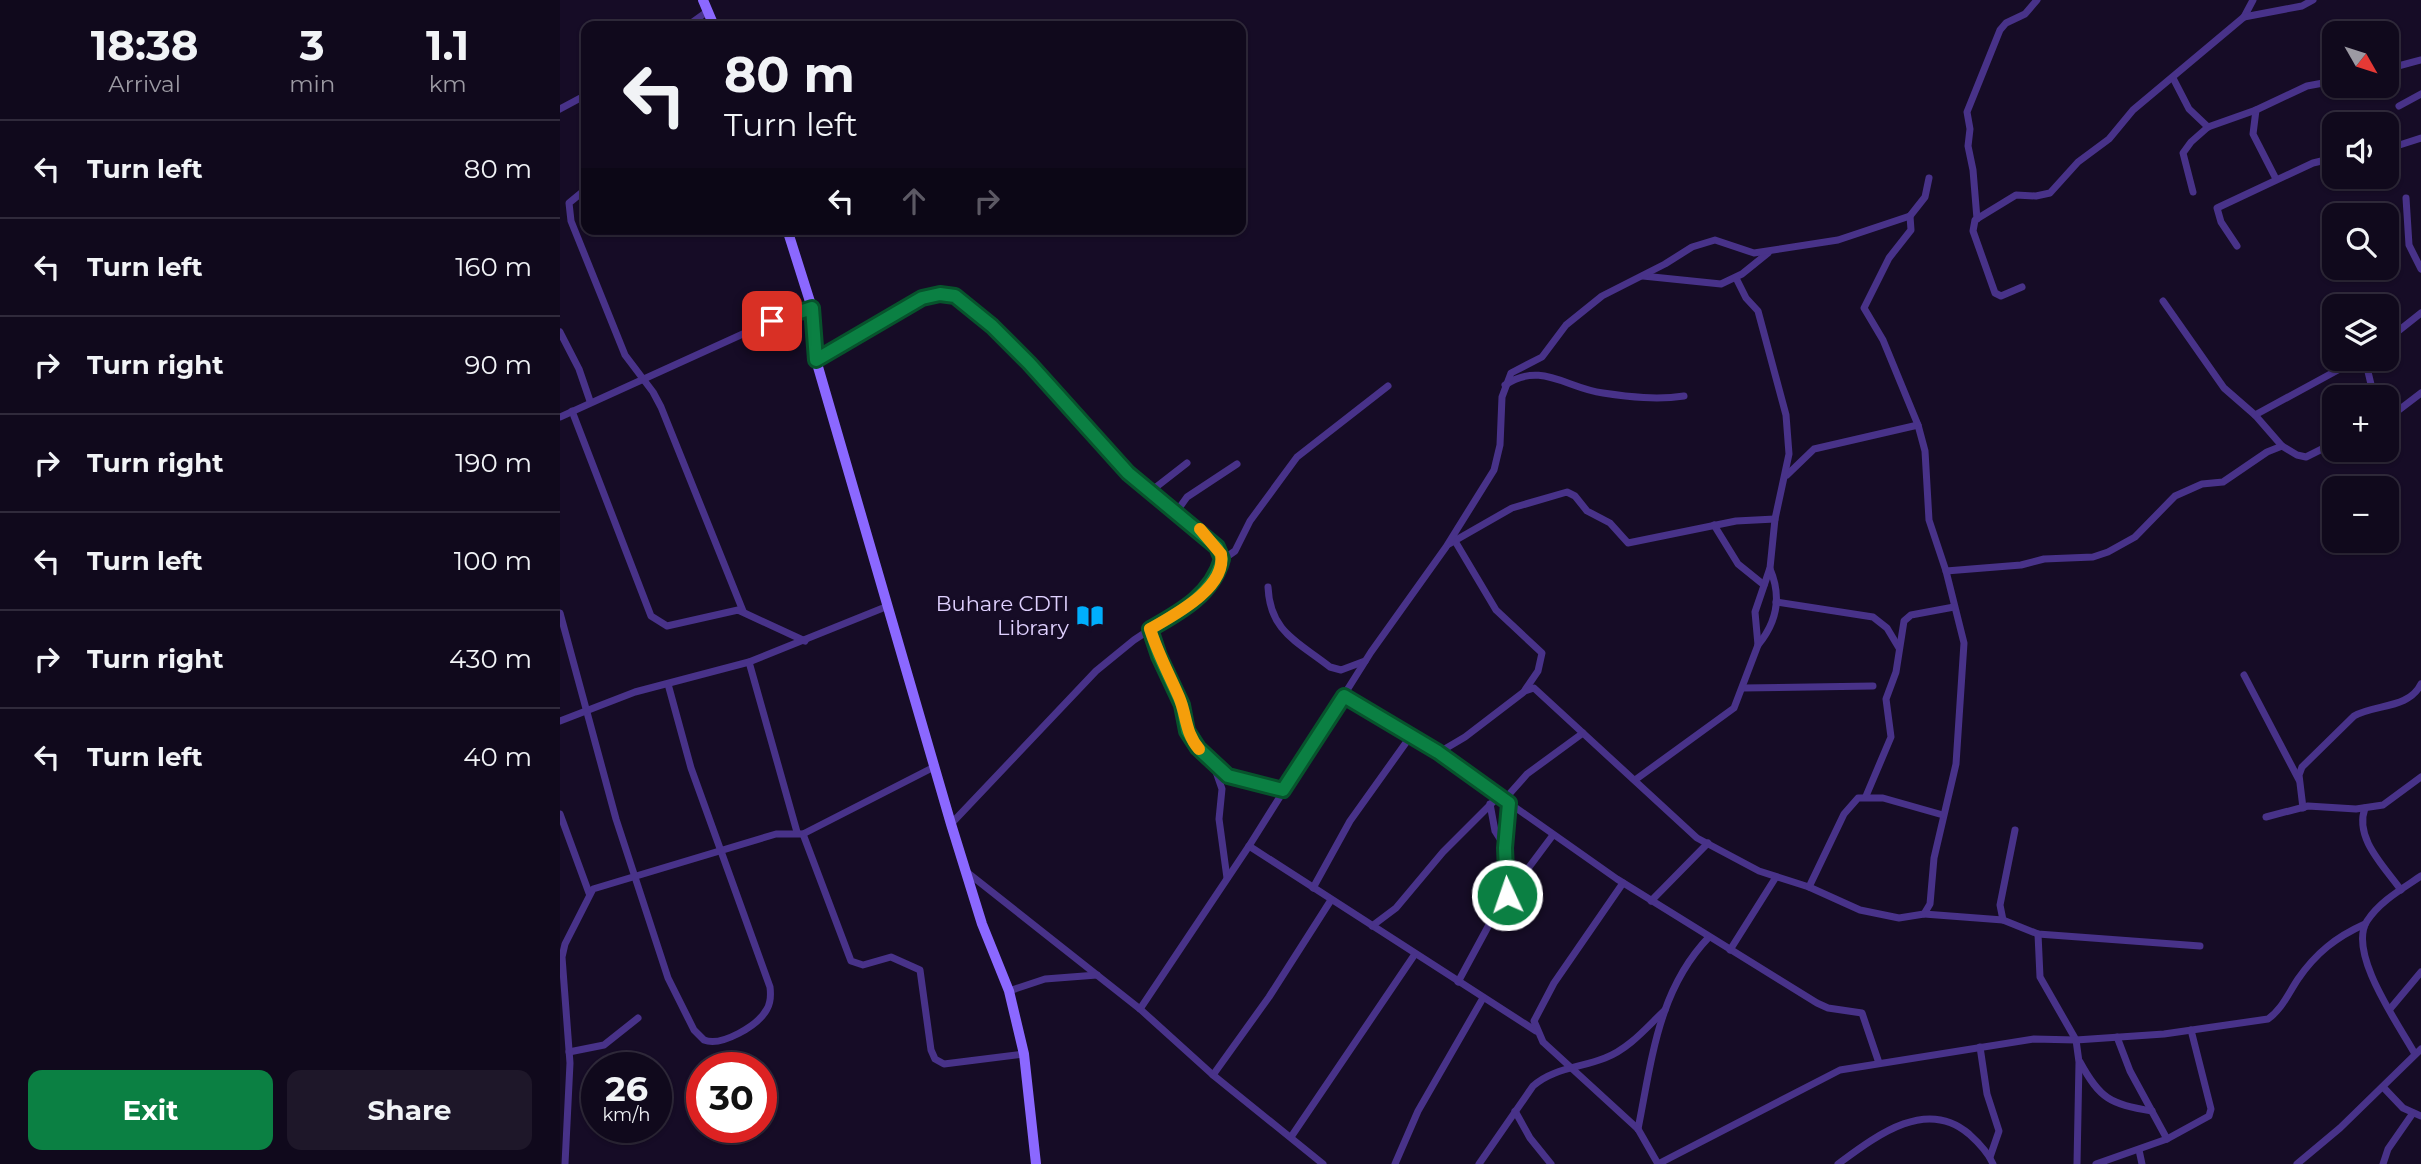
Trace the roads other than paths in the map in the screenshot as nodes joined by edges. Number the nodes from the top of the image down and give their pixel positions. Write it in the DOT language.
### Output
graph roads {
  1 [pos="703,0"];
  2 [pos="2037,0"];
  3 [pos="2253,0"];
  4 [pos="2313,0"];
  5 [pos="708,11"];
  6 [pos="2244,18"];
  7 [pos="694,21"];
  8 [pos="712,21"];
  9 [pos="2421,61"];
  10 [pos="2399,66"];
  11 [pos="2173,78"];
  12 [pos="2322,83"];
  13 [pos="2421,94"];
  14 [pos="581,98"];
  15 [pos="2399,106"];
  16 [pos="560,109"];
  17 [pos="2256,110"];
  18 [pos="2208,127"];
  19 [pos="2421,138"];
  20 [pos="2399,145"];
  21 [pos="2322,161"];
  22 [pos="1929,178"];
  23 [pos="2276,179"];
  24 [pos="2193,192"];
  25 [pos="581,193"];
  26 [pos="2406,198"];
  27 [pos="1910,216"];
  28 [pos="1977,219"];
  29 [pos="789,235"];
  30 [pos="2237,246"];
  31 [pos="1771,251"];
  32 [pos="2421,269"];
  33 [pos="1640,276"];
  34 [pos="1735,278"];
  35 [pos="2022,287"];
  36 [pos="2163,301"];
  37 [pos="812,308"];
  38 [pos="2421,313"];
  39 [pos="2399,330"];
  40 [pos="560,332"];
  41 [pos="816,360"];
  42 [pos="2336,371"];
  43 [pos="642,379"];
  44 [pos="1388,386"];
  45 [pos="1504,386"];
  46 [pos="2421,393"];
  47 [pos="1684,396"];
  48 [pos="590,401"];
  49 [pos="2399,410"];
  50 [pos="572,411"];
  51 [pos="2255,415"];
  52 [pos="560,417"];
  53 [pos="1918,425"];
  54 [pos="2281,446"];
  55 [pos="2322,449"];
  56 [pos="1187,463"];
  57 [pos="1237,464"];
  58 [pos="1787,475"];
  59 [pos="1151,491"];
  60 [pos="1177,511"];
  61 [pos="1775,519"];
  62 [pos="1714,525"];
  63 [pos="1455,541"];
  64 [pos="1446,547"];
  65 [pos="1222,559"];
  66 [pos="1770,568"];
  67 [pos="1947,571"];
  68 [pos="1764,585"];
  69 [pos="1268,587"];
  70 [pos="1776,602"];
  71 [pos="888,606"];
  72 [pos="1954,607"];
  73 [pos="743,611"];
  74 [pos="560,613"];
  75 [pos="1150,629"];
  76 [pos="805,641"];
  77 [pos="1758,645"];
  78 [pos="1900,650"];
  79 [pos="1365,661"];
  80 [pos="749,663"];
  81 [pos="2244,675"];
  82 [pos="668,684"];
  83 [pos="2421,684"];
  84 [pos="1873,686"];
  85 [pos="1743,688"];
  86 [pos="1525,691"];
  87 [pos="2419,695"];
  88 [pos="1344,696"];
  89 [pos="587,709"];
  90 [pos="560,721"];
  91 [pos="1583,733"];
  92 [pos="1410,737"];
  93 [pos="1438,752"];
  94 [pos="1213,763"];
  95 [pos="934,767"];
  96 [pos="2421,777"];
  97 [pos="1635,779"];
  98 [pos="2299,780"];
  99 [pos="1283,790"];
  100 [pos="1866,796"];
  101 [pos="1504,799"];
  102 [pos="1490,804"];
  103 [pos="2303,808"];
  104 [pos="2365,808"];
  105 [pos="560,814"];
  106 [pos="1944,815"];
  107 [pos="2266,817"];
  108 [pos="951,824"];
  109 [pos="2015,830"];
  110 [pos="800,833"];
  111 [pos="1553,835"];
  112 [pos="1708,843"];
  113 [pos="1249,846"];
  114 [pos="1505,848"];
  115 [pos="723,849"];
  116 [pos="968,873"];
  117 [pos="636,874"];
  118 [pos="2421,876"];
  119 [pos="1776,877"];
  120 [pos="1227,879"];
  121 [pos="1623,883"];
  122 [pos="1809,887"];
  123 [pos="1313,888"];
  124 [pos="2401,890"];
  125 [pos="589,893"];
  126 [pos="1507,895"];
  127 [pos="1331,900"];
  128 [pos="1651,901"];
  129 [pos="1924,914"];
  130 [pos="2003,920"];
  131 [pos="2365,924"];
  132 [pos="1372,926"];
  133 [pos="2038,934"];
  134 [pos="1709,937"];
  135 [pos="2200,946"];
  136 [pos="1730,950"];
  137 [pos="1415,954"];
  138 [pos="2421,972"];
  139 [pos="1097,975"];
  140 [pos="1458,982"];
  141 [pos="1009,991"];
  142 [pos="1483,998"];
  143 [pos="1140,1009"];
  144 [pos="2390,1009"];
  145 [pos="1665,1010"];
  146 [pos="638,1018"];
  147 [pos="2191,1030"];
  148 [pos="1535,1031"];
  149 [pos="2118,1037"];
  150 [pos="2076,1040"];
  151 [pos="1980,1047"];
  152 [pos="569,1052"];
  153 [pos="2418,1052"];
  154 [pos="1024,1054"];
  155 [pos="2079,1062"];
  156 [pos="1879,1063"];
  157 [pos="1570,1068"];
  158 [pos="1213,1075"];
  159 [pos="2383,1087"];
  160 [pos="1515,1111"];
  161 [pos="2152,1111"];
  162 [pos="2417,1115"];
  163 [pos="1638,1129"];
  164 [pos="1291,1137"];
  165 [pos="2167,1139"];
  166 [pos="564,1141"];
  167 [pos="2139,1150"];
  168 [pos="1992,1161"];
  169 [pos="565,1164"];
  170 [pos="1035,1164"];
  171 [pos="1323,1164"];
  172 [pos="1395,1164"];
  173 [pos="1479,1164"];
  174 [pos="1551,1164"];
  175 [pos="1658,1164"];
  176 [pos="1839,1164"];
  177 [pos="2077,1164"];
  178 [pos="2096,1164"];
  179 [pos="2142,1164"];
  180 [pos="2297,1164"];
  181 [pos="2383,1164"];
  1 -- 5 [label="main road"];
  2 -- 28 [label="street"];
  3 -- 6 [label="street"];
  4 -- 6 [label="street"];
  5 -- 7 [label="street"];
  5 -- 8 [label="main road"];
  6 -- 11 [label="street"];
  9 -- 10 [label="street"];
  11 -- 18 [label="street"];
  11 -- 28 [label="street"];
  12 -- 17 [label="street"];
  13 -- 15 [label="street"];
  14 -- 16 [label="street"];
  17 -- 18 [label="street"];
  17 -- 23 [label="street"];
  18 -- 24 [label="street"];
  19 -- 20 [label="street"];
  21 -- 23 [label="street"];
  22 -- 27 [label="street"];
  23 -- 30 [label="street"];
  25 -- 43 [label="street"];
  26 -- 32 [label="street"];
  27 -- 31 [label="street"];
  27 -- 53 [label="street"];
  28 -- 35 [label="street"];
  29 -- 37 [label="main road"];
  31 -- 33 [label="street"];
  31 -- 34 [label="street"];
  33 -- 34 [label="street"];
  33 -- 45 [label="street"];
  34 -- 58 [label="street"];
  36 -- 51 [label="street"];
  37 -- 41 [label="main road"];
  37 -- 43 [label="street"];
  38 -- 39 [label="street"];
  40 -- 48 [label="street"];
  41 -- 59 [label="street"];
  41 -- 71 [label="main road"];
  42 -- 51 [label="street"];
  43 -- 48 [label="street"];
  43 -- 73 [label="street"];
  44 -- 65 [label="street"];
  45 -- 47 [label="street"];
  45 -- 64 [label="street"];
  46 -- 49 [label="street"];
  48 -- 50 [label="street"];
  50 -- 52 [label="street"];
  50 -- 73 [label="street"];
  51 -- 54 [label="street"];
  53 -- 58 [label="street"];
  53 -- 67 [label="street"];
  54 -- 55 [label="street"];
  54 -- 67 [label="street"];
  56 -- 59 [label="street"];
  57 -- 60 [label="street"];
  58 -- 61 [label="street"];
  59 -- 60 [label="street"];
  60 -- 65 [label="street"];
  61 -- 62 [label="street"];
  61 -- 66 [label="street"];
  62 -- 63 [label="street"];
  62 -- 68 [label="street"];
  63 -- 64 [label="street"];
  63 -- 86 [label="street"];
  64 -- 79 [label="street"];
  65 -- 75 [label="street"];
  66 -- 68 [label="street"];
  66 -- 70 [label="street"];
  67 -- 72 [label="street"];
  68 -- 77 [label="street"];
  69 -- 79 [label="street"];
  70 -- 77 [label="street"];
  70 -- 78 [label="street"];
  71 -- 76 [label="street"];
  71 -- 95 [label="main road"];
  72 -- 78 [label="street"];
  72 -- 106 [label="street"];
  73 -- 76 [label="street"];
  74 -- 89 [label="street"];
  75 -- 94 [label="street"];
  75 -- 108 [label="street"];
  76 -- 80 [label="street"];
  77 -- 85 [label="street"];
  78 -- 100 [label="street"];
  79 -- 88 [label="street"];
  80 -- 82 [label="street"];
  80 -- 110 [label="street"];
  81 -- 98 [label="street"];
  82 -- 89 [label="street"];
  82 -- 115 [label="street"];
  83 -- 87 [label="street"];
  84 -- 85 [label="street"];
  85 -- 97 [label="street"];
  86 -- 91 [label="street"];
  86 -- 93 [label="street"];
  87 -- 98 [label="street"];
  88 -- 92 [label="street"];
  88 -- 99 [label="street"];
  89 -- 90 [label="street"];
  89 -- 117 [label="street"];
  91 -- 97 [label="street"];
  91 -- 101 [label="street"];
  92 -- 93 [label="street"];
  92 -- 123 [label="street"];
  93 -- 101 [label="street"];
  94 -- 99 [label="street"];
  94 -- 120 [label="street"];
  95 -- 108 [label="main road"];
  95 -- 110 [label="street"];
  96 -- 104 [label="street"];
  97 -- 112 [label="street"];
  98 -- 103 [label="street"];
  99 -- 113 [label="street"];
  100 -- 106 [label="street"];
  100 -- 122 [label="street"];
  101 -- 102 [label="street"];
  101 -- 111 [label="street"];
  101 -- 114 [label="street"];
  102 -- 114 [label="street"];
  102 -- 132 [label="street"];
  103 -- 104 [label="street"];
  103 -- 107 [label="street"];
  104 -- 124 [label="street"];
  105 -- 125 [label="street"];
  106 -- 129 [label="street"];
  108 -- 116 [label="main road"];
  109 -- 130 [label="street"];
  110 -- 115 [label="street"];
  110 -- 154 [label="street"];
  111 -- 121 [label="street"];
  111 -- 126 [label="street"];
  112 -- 119 [label="street"];
  112 -- 128 [label="street"];
  113 -- 120 [label="street"];
  113 -- 123 [label="street"];
  114 -- 126 [label="street"];
  115 -- 117 [label="street"];
  115 -- 117 [label="street"];
  116 -- 139 [label="street"];
  116 -- 141 [label="main road"];
  117 -- 125 [label="street"];
  118 -- 124 [label="street"];
  119 -- 122 [label="street"];
  119 -- 136 [label="street"];
  120 -- 143 [label="street"];
  121 -- 128 [label="street"];
  121 -- 148 [label="street"];
  122 -- 129 [label="street"];
  123 -- 127 [label="street"];
  124 -- 131 [label="street"];
  125 -- 152 [label="street"];
  126 -- 140 [label="street"];
  127 -- 132 [label="street"];
  127 -- 158 [label="street"];
  128 -- 134 [label="street"];
  129 -- 130 [label="street"];
  130 -- 133 [label="street"];
  131 -- 144 [label="street"];
  131 -- 147 [label="street"];
  132 -- 137 [label="street"];
  133 -- 135 [label="street"];
  133 -- 150 [label="street"];
  134 -- 136 [label="street"];
  134 -- 145 [label="street"];
  136 -- 156 [label="street"];
  137 -- 140 [label="street"];
  137 -- 164 [label="street"];
  138 -- 144 [label="street"];
  139 -- 141 [label="street"];
  139 -- 143 [label="street"];
  140 -- 142 [label="street"];
  141 -- 154 [label="main road"];
  142 -- 148 [label="street"];
  142 -- 172 [label="street"];
  143 -- 158 [label="street"];
  144 -- 153 [label="street"];
  145 -- 157 [label="street"];
  145 -- 163 [label="street"];
  146 -- 152 [label="street"];
  147 -- 149 [label="street"];
  147 -- 165 [label="street"];
  148 -- 157 [label="street"];
  149 -- 150 [label="street"];
  149 -- 161 [label="street"];
  150 -- 151 [label="street"];
  150 -- 155 [label="street"];
  151 -- 156 [label="street"];
  151 -- 168 [label="street"];
  152 -- 166 [label="street"];
  153 -- 159 [label="street"];
  154 -- 170 [label="main road"];
  155 -- 161 [label="street"];
  155 -- 177 [label="street"];
  156 -- 175 [label="street"];
  157 -- 160 [label="street"];
  157 -- 163 [label="street"];
  158 -- 164 [label="street"];
  159 -- 162 [label="street"];
  159 -- 180 [label="street"];
  160 -- 173 [label="street"];
  160 -- 174 [label="street"];
  161 -- 165 [label="street"];
  162 -- 181 [label="street"];
  163 -- 175 [label="street"];
  164 -- 171 [label="street"];
  165 -- 167 [label="street"];
  166 -- 169 [label="street"];
  167 -- 178 [label="street"];
  167 -- 179 [label="street"];
  168 -- 176 [label="street"];
}
